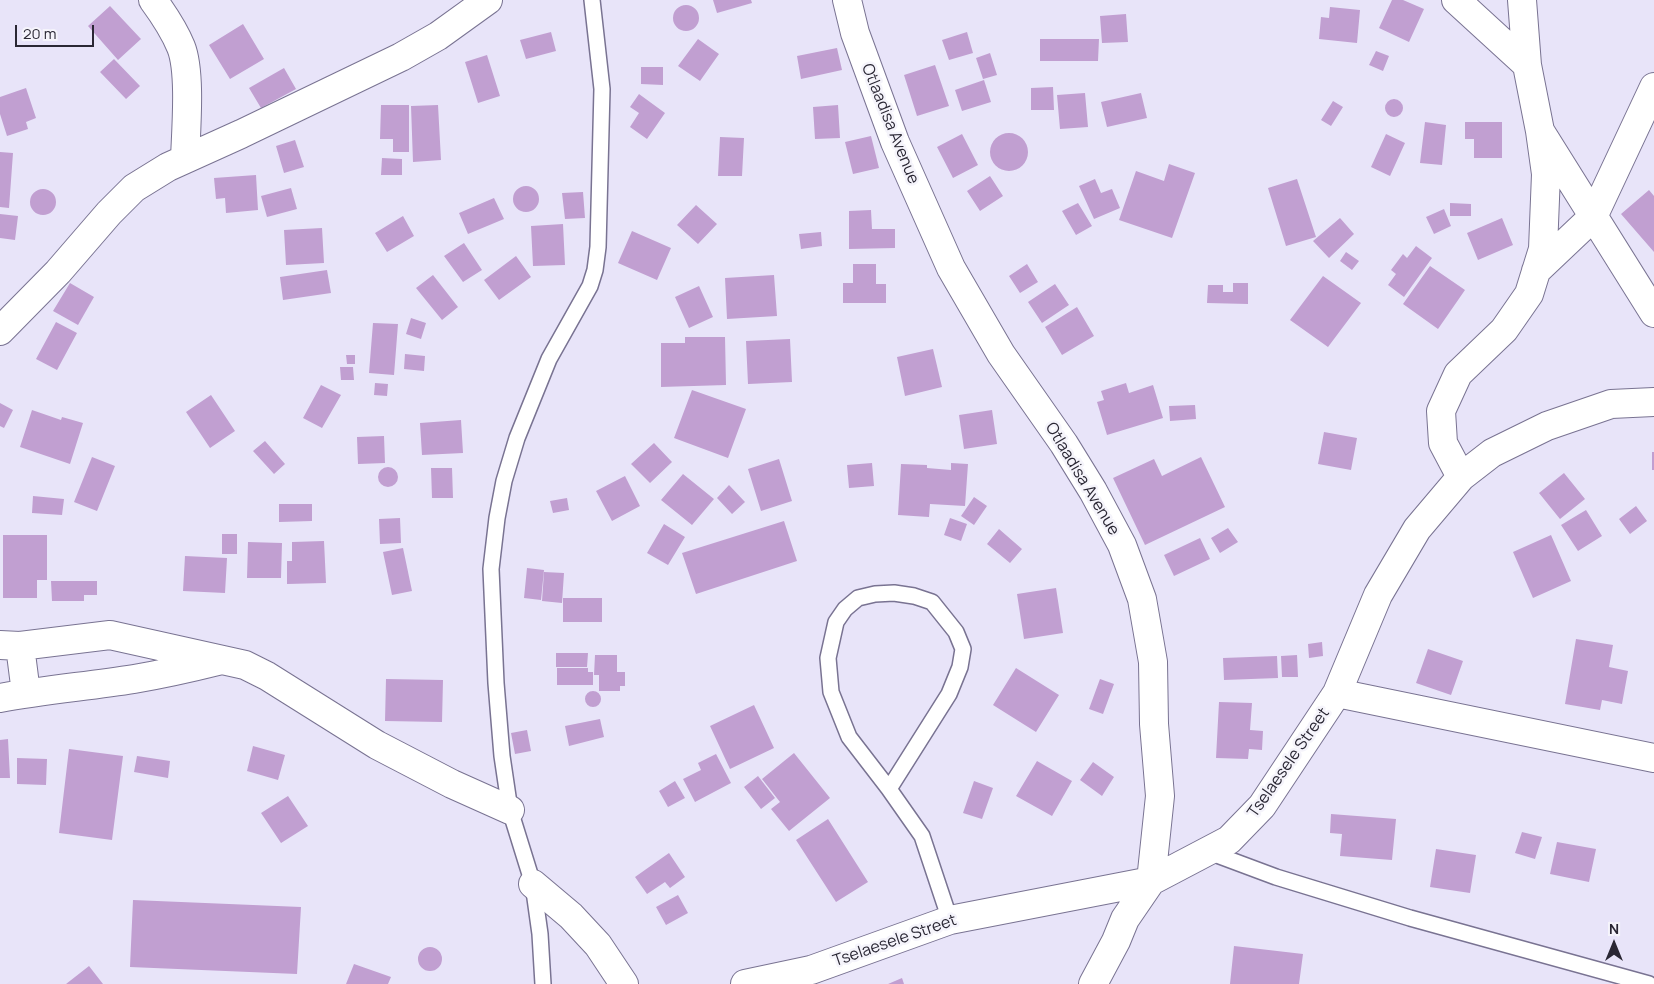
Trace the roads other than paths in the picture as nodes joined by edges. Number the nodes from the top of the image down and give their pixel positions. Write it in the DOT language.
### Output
graph roads {
  1 [pos="153,0"];
  2 [pos="488,0"];
  3 [pos="592,0"];
  4 [pos="847,0"];
  5 [pos="1456,0"];
  6 [pos="1522,0"];
  7 [pos="1527,66"];
  8 [pos="1654,87"];
  9 [pos="1540,131"];
  10 [pos="185,159"];
  11 [pos="1593,217"];
  12 [pos="1536,271"];
  13 [pos="1654,313"];
  14 [pos="0,331"];
  15 [pos="1654,402"];
  16 [pos="1461,477"];
  17 [pos="10,646"];
  18 [pos="225,659"];
  19 [pos="1337,693"];
  20 [pos="13,696"];
  21 [pos="1654,758"];
  22 [pos="889,789"];
  23 [pos="510,810"];
  24 [pos="1209,852"];
  25 [pos="1151,881"];
  26 [pos="533,884"];
  27 [pos="950,920"];
  28 [pos="543,984"];
  29 [pos="624,984"];
  30 [pos="745,984"];
  31 [pos="1094,984"];
  32 [pos="1649,984"];
  1 -- 10 [label="street"];
  2 -- 10 [label="street"];
  3 -- 23 [label="lane"];
  4 -- 25 [label="street, Otlaadisa Avenue"];
  5 -- 7 [label="street"];
  6 -- 7 [label="street"];
  7 -- 9 [label="street"];
  8 -- 11 [label="street"];
  9 -- 11 [label="street"];
  9 -- 12 [label="street"];
  10 -- 14 [label="street"];
  11 -- 12 [label="street"];
  11 -- 13 [label="street"];
  12 -- 16 [label="street"];
  15 -- 16 [label="street, Tselaesele Street"];
  16 -- 19 [label="street, Tselaesele Street"];
  17 -- 18 [label="street"];
  17 -- 20 [label="street"];
  18 -- 20 [label="street"];
  18 -- 23 [label="street"];
  19 -- 21 [label="street"];
  19 -- 24 [label="street, Tselaesele Street"];
  22 -- 22 [label="lane"];
  22 -- 27 [label="lane"];
  23 -- 26 [label="lane"];
  24 -- 25 [label="street, Tselaesele Street"];
  24 -- 32 [label="lane"];
  25 -- 27 [label="street, Tselaesele Street"];
  25 -- 31 [label="street, Otlaadisa Avenue"];
  26 -- 28 [label="lane"];
  26 -- 29 [label="street"];
  27 -- 30 [label="street, Tselaesele Street"];
}
